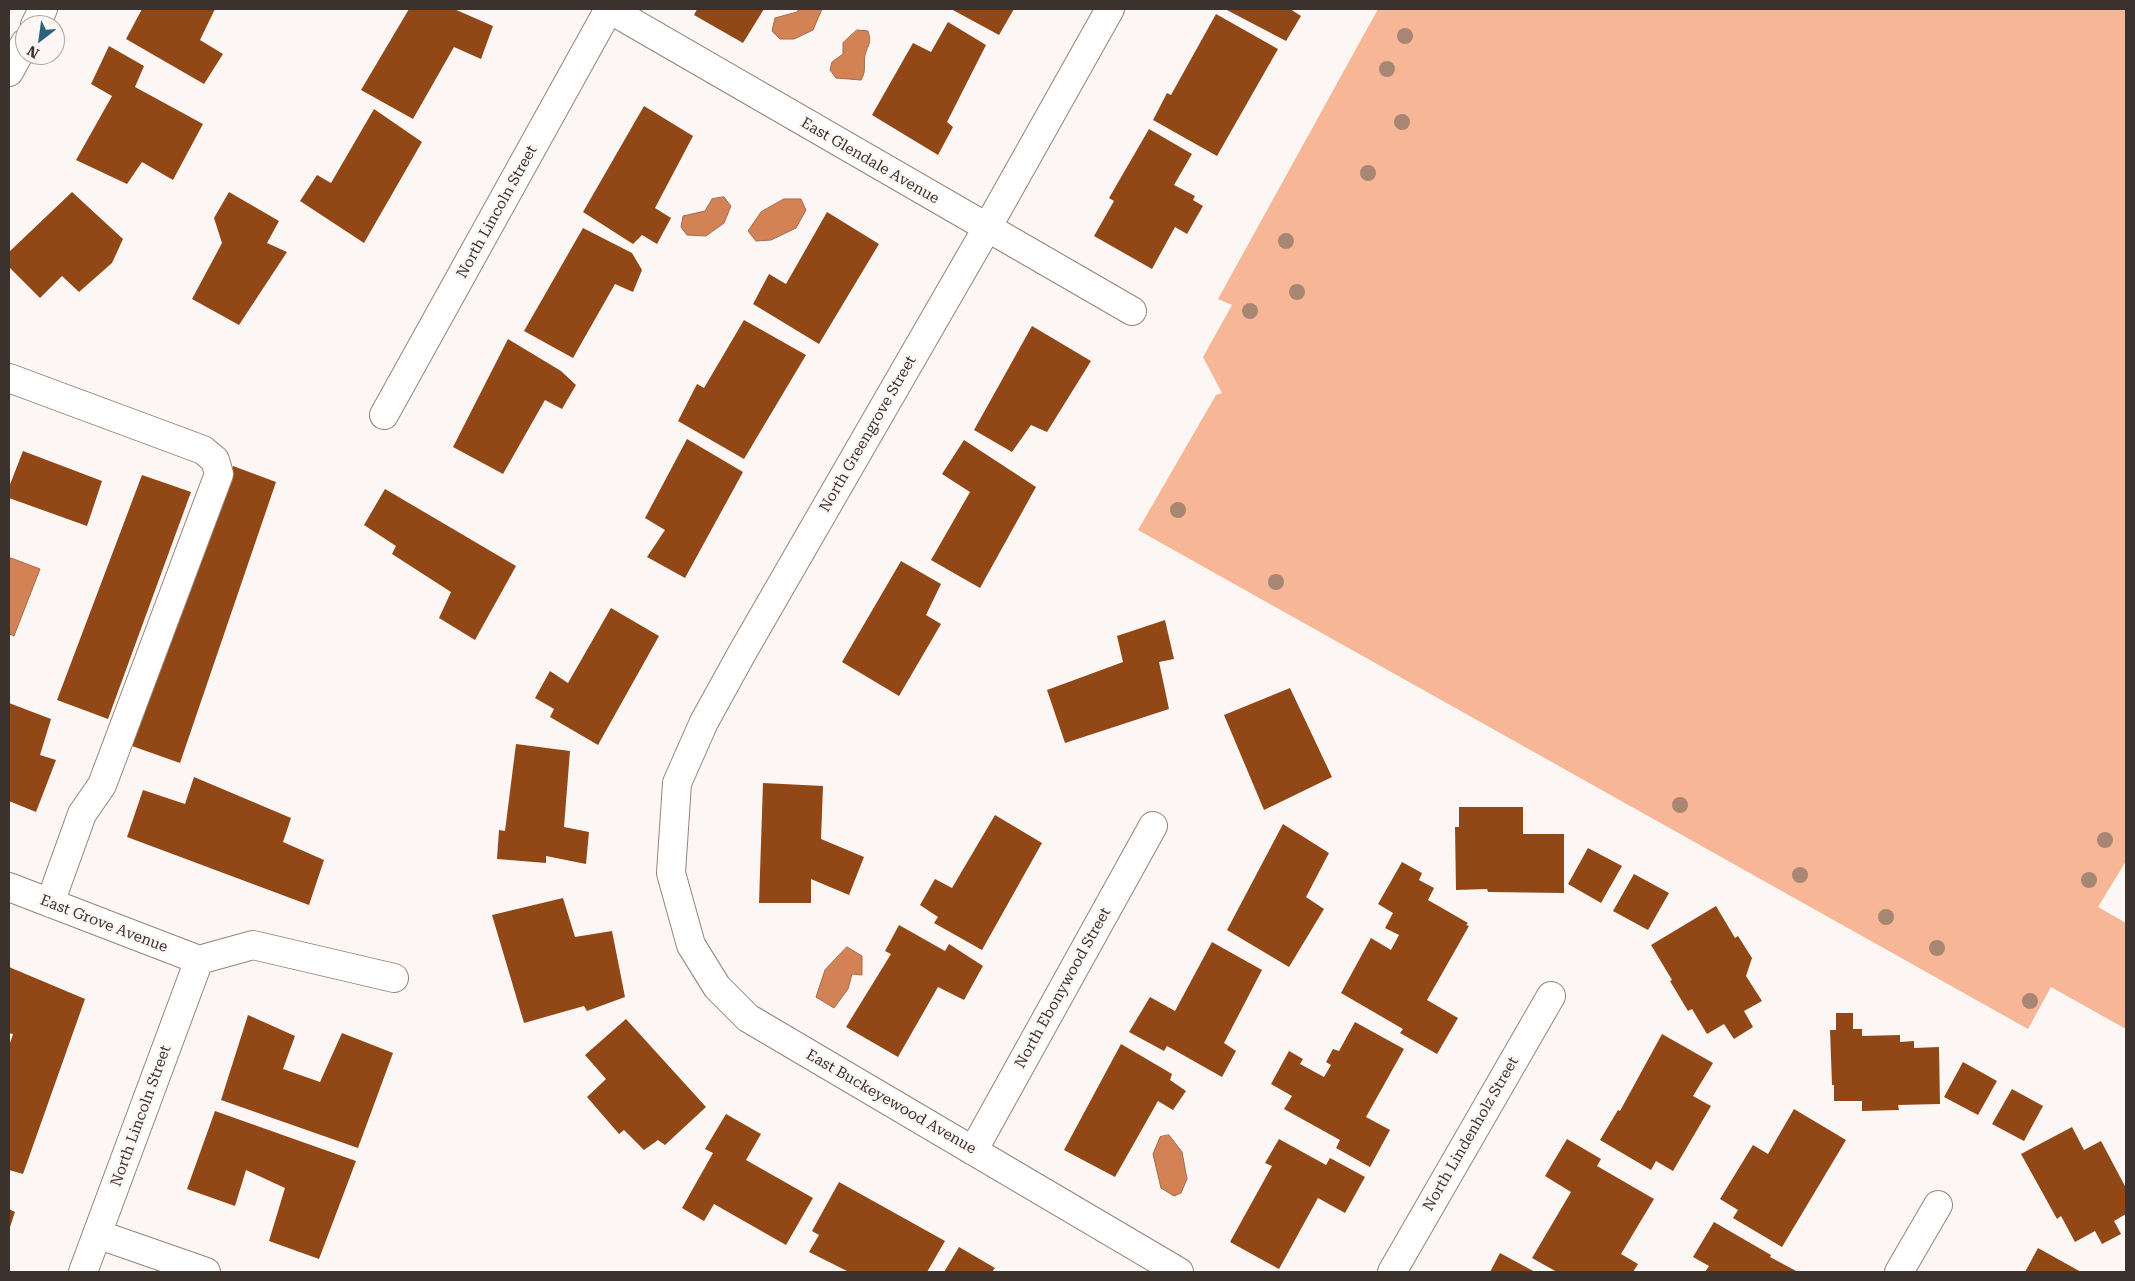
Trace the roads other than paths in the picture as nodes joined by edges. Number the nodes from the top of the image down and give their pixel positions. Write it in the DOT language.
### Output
graph roads {
  1 [pos="609,9"];
  2 [pos="1110,9"];
  3 [pos="15,61"];
  4 [pos="9,72"];
  5 [pos="987,228"];
  6 [pos="1132,311"];
  7 [pos="9,378"];
  8 [pos="384,415"];
  9 [pos="1153,826"];
  10 [pos="671,873"];
  11 [pos="9,887"];
  12 [pos="50,903"];
  13 [pos="200,960"];
  14 [pos="394,978"];
  15 [pos="1551,996"];
  16 [pos="973,1151"];
  17 [pos="1938,1205"];
  18 [pos="97,1234"];
  19 [pos="83,1272"];
  20 [pos="206,1272"];
  21 [pos="1179,1272"];
  22 [pos="1392,1272"];
  23 [pos="1899,1272"];
  1 -- 5 [label="street, East Glendale Avenue"];
  1 -- 8 [label="street, North Lincoln Street"];
  2 -- 5 [label="street, North Greengrove Street"];
  3 -- 4 [label="street"];
  5 -- 6 [label="street, East Glendale Avenue"];
  5 -- 10 [label="street, North Greengrove Street"];
  7 -- 12 [label="street"];
  9 -- 16 [label="street, North Ebonywood Street"];
  10 -- 16 [label="street, East Buckeyewood Avenue"];
  11 -- 12 [label="street, East Grove Avenue"];
  12 -- 13 [label="street, East Grove Avenue"];
  13 -- 14 [label="street"];
  13 -- 18 [label="street, North Lincoln Street"];
  15 -- 22 [label="street, North Lindenholz Street"];
  16 -- 21 [label="street, East Buckeyewood Avenue"];
  17 -- 23 [label="street"];
  18 -- 19 [label="street, North Lincoln Street"];
  18 -- 20 [label="street"];
}
